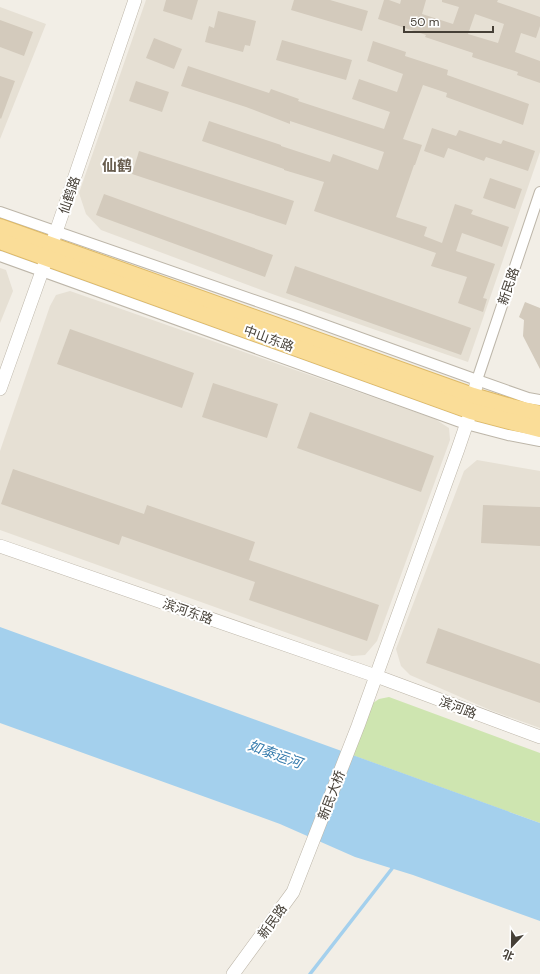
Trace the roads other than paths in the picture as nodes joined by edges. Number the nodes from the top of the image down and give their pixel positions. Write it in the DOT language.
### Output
graph roads {
  1 [pos="135,0"];
  2 [pos="540,192"];
  3 [pos="0,212"];
  4 [pos="0,226"];
  5 [pos="0,241"];
  6 [pos="49,251"];
  7 [pos="0,256"];
  8 [pos="477,380"];
  9 [pos="0,389"];
  10 [pos="540,400"];
  11 [pos="470,410"];
  12 [pos="540,414"];
  13 [pos="540,429"];
  14 [pos="540,441"];
  15 [pos="0,546"];
  16 [pos="376,676"];
  17 [pos="540,737"];
  18 [pos="304,864"];
  19 [pos="233,974"];
  1 -- 6 [label="street, 仙鹤路"];
  2 -- 8 [label="street, 新民路"];
  3 -- 6 [label="street"];
  4 -- 6 [label="main road, 中山东路"];
  5 -- 6 [label="main road, 中山东路"];
  6 -- 7 [label="street"];
  6 -- 8 [label="street"];
  6 -- 9 [label="street, 仙鹤路"];
  6 -- 11 [label="main road, 中山东路"];
  6 -- 11 [label="street"];
  8 -- 10 [label="street"];
  8 -- 11 [label="street, 新民大桥"];
  11 -- 12 [label="main road, 中山东路"];
  11 -- 13 [label="main road, 中山东路"];
  11 -- 14 [label="street"];
  11 -- 16 [label="street, 新民大桥"];
  15 -- 16 [label="street, 滨河东路"];
  16 -- 17 [label="street, 滨河路"];
  16 -- 18 [label="street, 新民大桥"];
  18 -- 19 [label="street, 新民路"];
}
